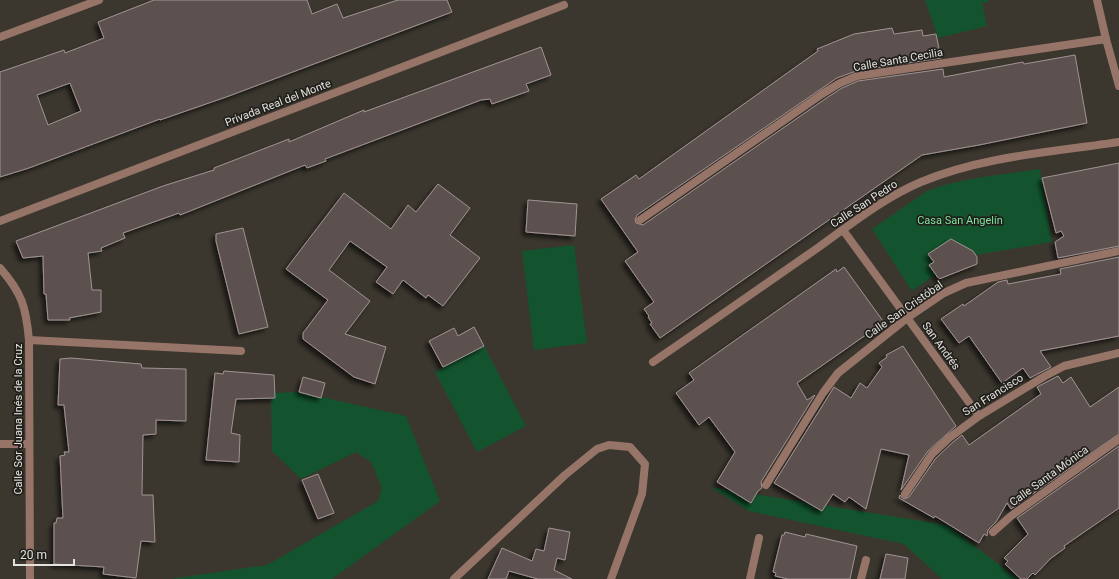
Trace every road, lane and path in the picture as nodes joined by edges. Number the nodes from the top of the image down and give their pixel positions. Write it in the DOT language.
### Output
graph roads {
  1 [pos="100,0"];
  2 [pos="1097,0"];
  3 [pos="564,5"];
  4 [pos="0,37"];
  5 [pos="1106,39"];
  6 [pos="1119,86"];
  7 [pos="1119,142"];
  8 [pos="640,220"];
  9 [pos="0,221"];
  10 [pos="843,230"];
  11 [pos="1119,251"];
  12 [pos="0,268"];
  13 [pos="907,318"];
  14 [pos="29,340"];
  15 [pos="241,352"];
  16 [pos="1119,353"];
  17 [pos="653,362"];
  18 [pos="979,416"];
  19 [pos="1119,439"];
  20 [pos="0,444"];
  21 [pos="29,444"];
  22 [pos="766,485"];
  23 [pos="904,494"];
  24 [pos="993,532"];
  25 [pos="759,538"];
  26 [pos="866,560"];
  27 [pos="30,579"];
  28 [pos="454,579"];
  29 [pos="611,579"];
  30 [pos="750,579"];
  31 [pos="861,579"];
  1 -- 4 [label="street"];
  2 -- 5 [label="street"];
  3 -- 9 [label="street, Privada Real del Monte"];
  5 -- 6 [label="street"];
  5 -- 8 [label="street, Calle Santa Cecilia"];
  7 -- 10 [label="street, Calle San Pedro"];
  10 -- 13 [label="street, San Andrés"];
  10 -- 17 [label="street, Calle San Pedro"];
  11 -- 13 [label="street, Calle San Cristóbal"];
  12 -- 14 [label="street, Calle Sor Juana Inés de la Cruz"];
  13 -- 18 [label="street, San Andrés"];
  13 -- 22 [label="street, Calle San Cristóbal"];
  14 -- 15 [label="street"];
  14 -- 21 [label="street, Calle Sor Juana Inés de la Cruz"];
  16 -- 18 [label="street, San Francisco"];
  18 -- 23 [label="street, San Francisco"];
  19 -- 24 [label="street, Calle Santa Mónica"];
  20 -- 21 [label="street"];
  21 -- 27 [label="street, Calle Sor Juana Inés de la Cruz"];
  25 -- 30 [label="street"];
  26 -- 31 [label="street"];
  28 -- 29 [label="street"];
}
